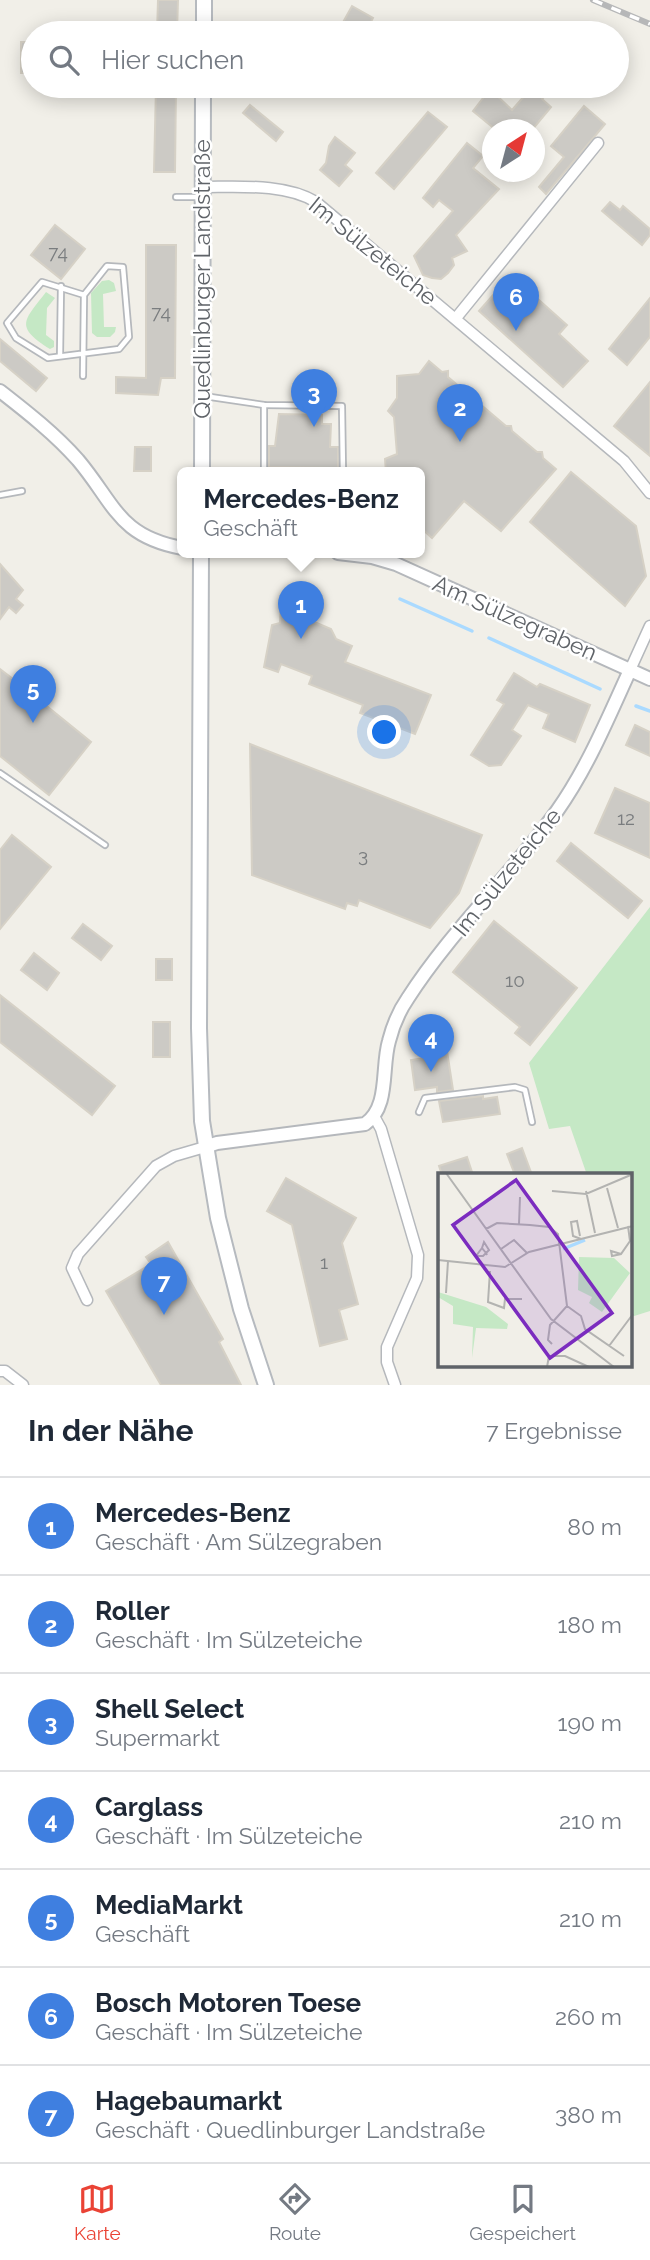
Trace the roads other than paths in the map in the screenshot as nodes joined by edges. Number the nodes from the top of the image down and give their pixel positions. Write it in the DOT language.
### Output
graph roads {
  1 [pos="204,0"];
  2 [pos="204,21"];
  3 [pos="203,98"];
  4 [pos="598,143"];
  5 [pos="202,192"];
  6 [pos="176,197"];
  7 [pos="61,286"];
  8 [pos="84,295"];
  9 [pos="456,318"];
  10 [pos="83,351"];
  11 [pos="60,356"];
  12 [pos="83,376"];
  13 [pos="0,391"];
  14 [pos="202,395"];
  15 [pos="264,405"];
  16 [pos="202,467"];
  17 [pos="264,467"];
  18 [pos="343,467"];
  19 [pos="22,492"];
  20 [pos="650,493"];
  21 [pos="0,495"];
  22 [pos="177,547"];
  23 [pos="201,558"];
  24 [pos="377,558"];
  25 [pos="650,626"];
  26 [pos="630,670"];
  27 [pos="650,679"];
  28 [pos="0,773"];
  29 [pos="105,845"];
  30 [pos="419,1112"];
  31 [pos="375,1118"];
  32 [pos="532,1122"];
  33 [pos="205,1147"];
  34 [pos="87,1300"];
  35 [pos="0,1371"];
  36 [pos="23,1385"];
  37 [pos="265,1385"];
  38 [pos="395,1385"];
  1 -- 2 [label="main road"];
  3 -- 5 [label="main road, Quedlinburger Landstraße"];
  4 -- 9 [label="street, Im Sülzeteiche"];
  5 -- 6 [label="lane"];
  5 -- 9 [label="street, Im Sülzeteiche"];
  5 -- 14 [label="main road, Quedlinburger Landstraße"];
  7 -- 8 [label="lane"];
  7 -- 11 [label="lane"];
  7 -- 11 [label="lane"];
  8 -- 10 [label="lane"];
  8 -- 10 [label="lane"];
  9 -- 20 [label="street, Im Sülzeteiche"];
  10 -- 11 [label="lane"];
  10 -- 12 [label="lane"];
  13 -- 22 [label="street"];
  14 -- 15 [label="lane"];
  14 -- 16 [label="main road, Quedlinburger Landstraße"];
  15 -- 17 [label="lane"];
  15 -- 18 [label="lane"];
  19 -- 21 [label="lane"];
  23 -- 33 [label="main road"];
  24 -- 26 [label="street, Am Sülzegraben"];
  25 -- 26 [label="street, Im Sülzeteiche"];
  26 -- 27 [label="street, Am Sülzegraben"];
  26 -- 31 [label="street, Im Sülzeteiche"];
  28 -- 29 [label="lane"];
  30 -- 32 [label="lane"];
  31 -- 33 [label="street"];
  31 -- 38 [label="street"];
  33 -- 34 [label="street"];
  33 -- 37 [label="main road"];
  35 -- 36 [label="street"];
}
